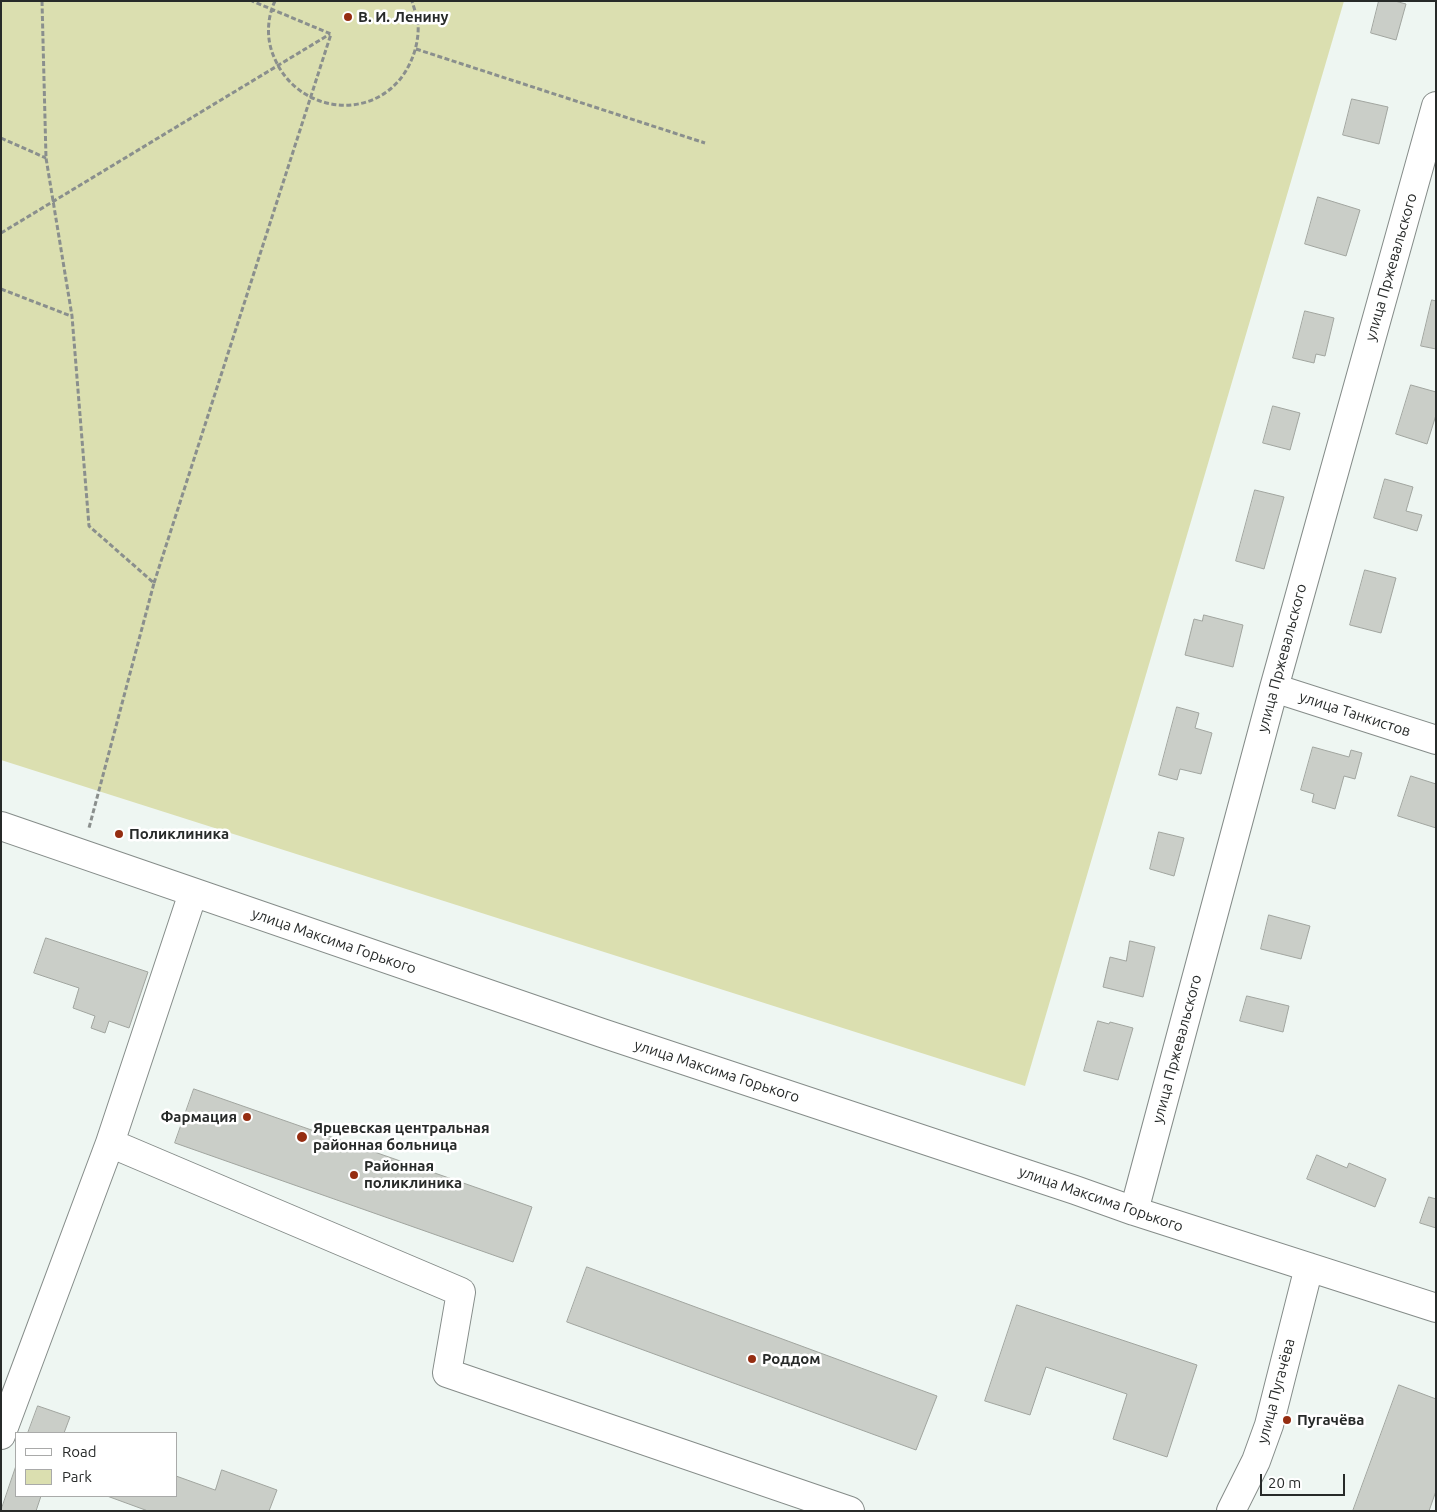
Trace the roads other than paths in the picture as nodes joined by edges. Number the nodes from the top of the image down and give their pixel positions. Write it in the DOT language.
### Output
graph roads {
  1 [pos="1436,106"];
  2 [pos="1274,688"];
  3 [pos="1436,740"];
  4 [pos="1,826"];
  5 [pos="193,893"];
  6 [pos="110,1142"];
  7 [pos="1134,1211"];
  8 [pos="1309,1267"];
  9 [pos="1436,1308"];
  10 [pos="1,1435"];
  11 [pos="850,1511"];
  12 [pos="1231,1511"];
  1 -- 2 [label="street, улица Пржевальского"];
  2 -- 3 [label="street, улица Танкистов"];
  2 -- 7 [label="street, улица Пржевальского"];
  4 -- 5 [label="street, улица Максима Горького"];
  5 -- 6 [label="street"];
  5 -- 7 [label="street, улица Максима Горького"];
  6 -- 10 [label="street"];
  6 -- 11 [label="street"];
  7 -- 8 [label="street, улица Максима Горького"];
  8 -- 9 [label="street, улица Максима Горького"];
  8 -- 12 [label="street, улица Пугачёва"];
}
